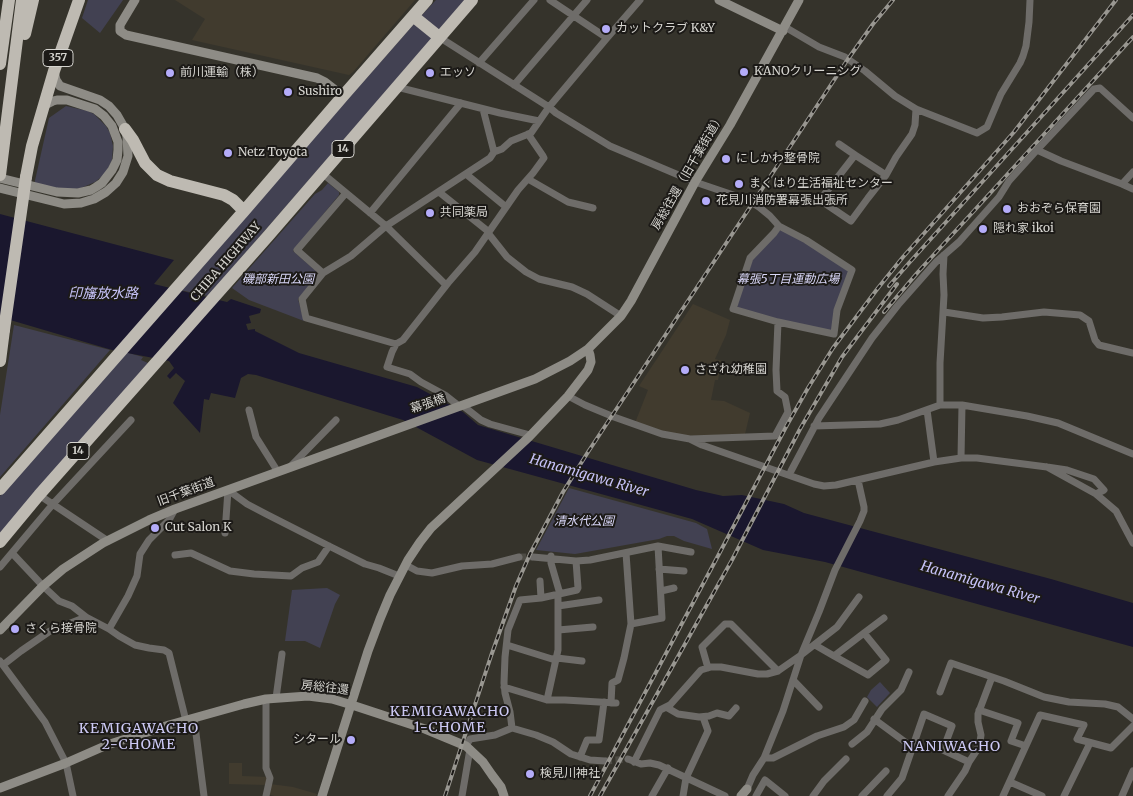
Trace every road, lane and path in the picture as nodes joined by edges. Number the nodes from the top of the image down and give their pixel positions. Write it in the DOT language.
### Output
graph roads {
  1 [pos="9,0"];
  2 [pos="22,0"];
  3 [pos="33,0"];
  4 [pos="79,0"];
  5 [pos="136,0"];
  6 [pos="427,0"];
  7 [pos="472,0"];
  8 [pos="534,0"];
  9 [pos="550,0"];
  10 [pos="587,0"];
  11 [pos="640,0"];
  12 [pos="719,0"];
  13 [pos="799,0"];
  14 [pos="1030,0"];
  15 [pos="413,16"];
  16 [pos="573,16"];
  17 [pos="784,29"];
  18 [pos="439,37"];
  19 [pos="607,38"];
  20 [pos="479,63"];
  21 [pos="0,64"];
  22 [pos="54,71"];
  23 [pos="12,75"];
  24 [pos="514,85"];
  25 [pos="397,87"];
  26 [pos="343,96"];
  27 [pos="461,103"];
  28 [pos="43,106"];
  29 [pos="550,107"];
  30 [pos="483,109"];
  31 [pos="916,109"];
  32 [pos="1133,118"];
  33 [pos="539,121"];
  34 [pos="125,129"];
  35 [pos="528,134"];
  36 [pos="839,144"];
  37 [pos="1037,150"];
  38 [pos="494,152"];
  39 [pos="855,155"];
  40 [pos="1133,172"];
  41 [pos="322,173"];
  42 [pos="0,174"];
  43 [pos="466,174"];
  44 [pos="886,175"];
  45 [pos="528,179"];
  46 [pos="695,182"];
  47 [pos="1122,184"];
  48 [pos="0,188"];
  49 [pos="1133,190"];
  50 [pos="439,192"];
  51 [pos="346,193"];
  52 [pos="506,207"];
  53 [pos="593,208"];
  54 [pos="244,211"];
  55 [pos="370,213"];
  56 [pos="386,226"];
  57 [pos="779,226"];
  58 [pos="489,233"];
  59 [pos="944,255"];
  60 [pos="323,273"];
  61 [pos="446,284"];
  62 [pos="944,312"];
  63 [pos="621,316"];
  64 [pos="778,322"];
  65 [pos="396,344"];
  66 [pos="588,349"];
  67 [pos="1133,354"];
  68 [pos="0,361"];
  69 [pos="568,396"];
  70 [pos="940,405"];
  71 [pos="962,405"];
  72 [pos="460,406"];
  73 [pos="249,410"];
  74 [pos="927,410"];
  75 [pos="132,420"];
  76 [pos="336,420"];
  77 [pos="408,424"];
  78 [pos="814,426"];
  79 [pos="529,436"];
  80 [pos="690,439"];
  81 [pos="1133,454"];
  82 [pos="961,458"];
  83 [pos="934,462"];
  84 [pos="1047,466"];
  85 [pos="289,468"];
  86 [pos="791,471"];
  87 [pos="278,472"];
  88 [pos="858,480"];
  89 [pos="0,489"];
  90 [pos="228,490"];
  91 [pos="1096,494"];
  92 [pos="39,495"];
  93 [pos="53,504"];
  94 [pos="175,509"];
  95 [pos="225,533"];
  96 [pos="108,541"];
  97 [pos="0,542"];
  98 [pos="1133,544"];
  99 [pos="329,546"];
  100 [pos="658,546"];
  101 [pos="691,552"];
  102 [pos="12,553"];
  103 [pos="626,553"];
  104 [pos="175,555"];
  105 [pos="551,556"];
  106 [pos="519,557"];
  107 [pos="533,558"];
  108 [pos="576,561"];
  109 [pos="406,565"];
  110 [pos="0,567"];
  111 [pos="660,569"];
  112 [pos="684,571"];
  113 [pos="399,576"];
  114 [pos="540,581"];
  115 [pos="43,586"];
  116 [pos="674,588"];
  117 [pos="661,591"];
  118 [pos="559,594"];
  119 [pos="859,597"];
  120 [pos="541,598"];
  121 [pos="599,600"];
  122 [pos="558,606"];
  123 [pos="86,617"];
  124 [pos="884,618"];
  125 [pos="630,624"];
  126 [pos="593,627"];
  127 [pos="109,629"];
  128 [pos="0,630"];
  129 [pos="558,630"];
  130 [pos="864,632"];
  131 [pos="507,645"];
  132 [pos="815,645"];
  133 [pos="282,654"];
  134 [pos="801,656"];
  135 [pos="834,656"];
  136 [pos="557,658"];
  137 [pos="582,661"];
  138 [pos="2,663"];
  139 [pos="708,668"];
  140 [pos="778,671"];
  141 [pos="909,672"];
  142 [pos="992,677"];
  143 [pos="793,680"];
  144 [pos="504,687"];
  145 [pos="940,692"];
  146 [pos="276,698"];
  147 [pos="266,699"];
  148 [pos="547,700"];
  149 [pos="865,701"];
  150 [pos="610,703"];
  151 [pos="352,705"];
  152 [pos="666,707"];
  153 [pos="819,707"];
  154 [pos="736,708"];
  155 [pos="979,710"];
  156 [pos="703,717"];
  157 [pos="190,719"];
  158 [pos="874,719"];
  159 [pos="1133,719"];
  160 [pos="1133,726"];
  161 [pos="512,728"];
  162 [pos="1090,743"];
  163 [pos="852,744"];
  164 [pos="1026,746"];
  165 [pos="912,747"];
  166 [pos="468,748"];
  167 [pos="580,757"];
  168 [pos="764,758"];
  169 [pos="846,759"];
  170 [pos="606,762"];
  171 [pos="969,762"];
  172 [pos="66,763"];
  173 [pos="668,768"];
  174 [pos="1133,770"];
  175 [pos="886,771"];
  176 [pos="686,778"];
  177 [pos="1010,782"];
  178 [pos="0,788"];
  179 [pos="745,794"];
  180 [pos="73,796"];
  181 [pos="204,796"];
  182 [pos="266,796"];
  183 [pos="322,796"];
  184 [pos="462,796"];
  185 [pos="504,796"];
  186 [pos="652,796"];
  187 [pos="683,796"];
  188 [pos="725,796"];
  189 [pos="756,796"];
  190 [pos="785,796"];
  191 [pos="813,796"];
  192 [pos="862,796"];
  193 [pos="886,796"];
  194 [pos="948,796"];
  195 [pos="1004,796"];
  196 [pos="1042,796"];
  197 [pos="1064,796"];
  198 [pos="1122,796"];
  1 -- 21 [label="highway"];
  2 -- 23 [label="highway"];
  3 -- 23 [label="highway"];
  4 -- 22 [label="highway, 357"];
  5 -- 26 [label="street"];
  6 -- 15 [label="highway, CHIBA HIGHWAY"];
  7 -- 18 [label="highway, CHIBA HIGHWAY / 14"];
  8 -- 20 [label="street"];
  9 -- 16 [label="street"];
  10 -- 16 [label="street"];
  11 -- 19 [label="street"];
  12 -- 17 [label="street"];
  13 -- 17 [label="street, 房総往還（旧千葉街道）"];
  14 -- 31 [label="street"];
  15 -- 18 [label="highway"];
  15 -- 26 [label="highway, CHIBA HIGHWAY"];
  16 -- 19 [label="street"];
  16 -- 24 [label="street"];
  17 -- 31 [label="street"];
  17 -- 46 [label="street, 房総往還（旧千葉街道）"];
  18 -- 20 [label="street"];
  18 -- 25 [label="highway, CHIBA HIGHWAY / 14"];
  19 -- 29 [label="street"];
  20 -- 24 [label="street"];
  22 -- 28 [label="highway, 357"];
  22 -- 34 [label="street"];
  23 -- 42 [label="highway"];
  24 -- 29 [label="street"];
  25 -- 27 [label="street"];
  25 -- 41 [label="highway, CHIBA HIGHWAY / 14"];
  26 -- 54 [label="highway, CHIBA HIGHWAY"];
  27 -- 30 [label="street"];
  27 -- 55 [label="street"];
  28 -- 42 [label="street"];
  28 -- 68 [label="highway, 357, bridge"];
  29 -- 33 [label="street"];
  29 -- 46 [label="street"];
  30 -- 33 [label="street"];
  30 -- 38 [label="street"];
  31 -- 44 [label="street"];
  32 -- 37 [label="street"];
  33 -- 35 [label="street"];
  34 -- 48 [label="street"];
  34 -- 54 [label="highway"];
  35 -- 38 [label="street"];
  35 -- 45 [label="street"];
  36 -- 39 [label="street"];
  37 -- 47 [label="street"];
  37 -- 59 [label="street"];
  38 -- 43 [label="street"];
  39 -- 44 [label="street"];
  39 -- 44 [label="street"];
  40 -- 47 [label="street"];
  41 -- 51 [label="street"];
  41 -- 92 [label="highway, CHIBA HIGHWAY / 14"];
  43 -- 50 [label="street"];
  43 -- 52 [label="street"];
  45 -- 52 [label="street"];
  45 -- 53 [label="street"];
  46 -- 57 [label="street"];
  46 -- 63 [label="street, 房総往還（旧千葉街道）"];
  47 -- 49 [label="street"];
  50 -- 56 [label="street"];
  50 -- 58 [label="street"];
  51 -- 55 [label="street"];
  51 -- 60 [label="street"];
  52 -- 58 [label="street"];
  54 -- 89 [label="highway, CHIBA HIGHWAY"];
  55 -- 56 [label="street"];
  56 -- 60 [label="street"];
  56 -- 61 [label="street"];
  57 -- 64 [label="street"];
  57 -- 64 [label="street"];
  58 -- 61 [label="street"];
  58 -- 63 [label="street"];
  59 -- 62 [label="street"];
  59 -- 78 [label="street"];
  60 -- 65 [label="street"];
  61 -- 65 [label="street"];
  62 -- 67 [label="street"];
  62 -- 70 [label="street"];
  63 -- 66 [label="street, 房総往還（旧千葉街道）"];
  64 -- 80 [label="street"];
  65 -- 72 [label="street"];
  66 -- 69 [label="street"];
  66 -- 72 [label="street"];
  69 -- 79 [label="street"];
  69 -- 80 [label="street"];
  70 -- 71 [label="street"];
  70 -- 74 [label="street"];
  71 -- 81 [label="street"];
  71 -- 82 [label="street"];
  72 -- 77 [label="street, 幕張橋"];
  72 -- 79 [label="street"];
  73 -- 87 [label="street"];
  74 -- 78 [label="street"];
  74 -- 83 [label="street"];
  75 -- 93 [label="street"];
  76 -- 85 [label="street"];
  77 -- 85 [label="street, 旧千葉街道"];
  78 -- 86 [label="street"];
  79 -- 109 [label="street, 房総往還"];
  80 -- 88 [label="street"];
  82 -- 83 [label="street"];
  82 -- 84 [label="street"];
  83 -- 88 [label="street"];
  84 -- 91 [label="street"];
  84 -- 91 [label="street"];
  85 -- 87 [label="street, 旧千葉街道"];
  87 -- 90 [label="street, 旧千葉街道"];
  88 -- 134 [label="street"];
  90 -- 94 [label="street, 旧千葉街道"];
  90 -- 95 [label="street"];
  90 -- 99 [label="street"];
  91 -- 98 [label="street"];
  92 -- 93 [label="street"];
  92 -- 97 [label="highway, CHIBA HIGHWAY / 14"];
  93 -- 96 [label="street"];
  93 -- 102 [label="street"];
  94 -- 96 [label="street, 旧千葉街道"];
  94 -- 127 [label="street"];
  96 -- 115 [label="street, 旧千葉街道"];
  99 -- 104 [label="street"];
  99 -- 113 [label="street"];
  100 -- 101 [label="street"];
  100 -- 103 [label="street"];
  100 -- 111 [label="street"];
  102 -- 110 [label="street"];
  102 -- 115 [label="street"];
  103 -- 108 [label="street"];
  103 -- 125 [label="street"];
  105 -- 107 [label="street"];
  105 -- 108 [label="street"];
  105 -- 118 [label="street"];
  106 -- 109 [label="street"];
  108 -- 118 [label="street"];
  109 -- 113 [label="street, 房総往還"];
  111 -- 112 [label="street"];
  111 -- 117 [label="street"];
  113 -- 151 [label="street, 房総往還"];
  114 -- 120 [label="street"];
  115 -- 123 [label="street"];
  115 -- 128 [label="street, 旧千葉街道"];
  116 -- 117 [label="street"];
  117 -- 125 [label="street"];
  118 -- 120 [label="street"];
  118 -- 122 [label="street"];
  119 -- 132 [label="street"];
  120 -- 131 [label="street"];
  121 -- 122 [label="street"];
  122 -- 129 [label="street"];
  123 -- 127 [label="street"];
  123 -- 138 [label="street"];
  124 -- 130 [label="street"];
  125 -- 150 [label="street"];
  126 -- 129 [label="street"];
  127 -- 157 [label="street"];
  129 -- 136 [label="street"];
  130 -- 135 [label="street"];
  130 -- 135 [label="street"];
  131 -- 136 [label="street"];
  131 -- 144 [label="street"];
  132 -- 134 [label="street"];
  132 -- 135 [label="street"];
  133 -- 146 [label="street"];
  134 -- 140 [label="street"];
  134 -- 143 [label="street"];
  136 -- 137 [label="street"];
  136 -- 148 [label="street"];
  138 -- 172 [label="street"];
  139 -- 140 [label="street"];
  139 -- 140 [label="street"];
  139 -- 152 [label="street"];
  141 -- 158 [label="street"];
  142 -- 145 [label="street"];
  142 -- 155 [label="street"];
  142 -- 159 [label="street"];
  143 -- 153 [label="street"];
  143 -- 168 [label="street"];
  144 -- 148 [label="street"];
  144 -- 161 [label="street"];
  146 -- 147 [label="street, 房総往還"];
  146 -- 151 [label="street, 房総往還"];
  147 -- 157 [label="street, 房総往還"];
  147 -- 182 [label="street"];
  148 -- 150 [label="street"];
  149 -- 168 [label="street"];
  150 -- 167 [label="street"];
  151 -- 166 [label="street"];
  151 -- 183 [label="street"];
  152 -- 156 [label="street"];
  152 -- 173 [label="street"];
  154 -- 156 [label="street"];
  155 -- 164 [label="street"];
  155 -- 171 [label="street"];
  156 -- 176 [label="street"];
  157 -- 172 [label="street, 房総往還"];
  157 -- 181 [label="street"];
  158 -- 163 [label="street"];
  158 -- 165 [label="street"];
  160 -- 162 [label="street"];
  161 -- 166 [label="street"];
  161 -- 167 [label="street"];
  162 -- 164 [label="street"];
  162 -- 197 [label="street"];
  164 -- 177 [label="street"];
  165 -- 171 [label="street"];
  165 -- 193 [label="street"];
  166 -- 184 [label="street"];
  166 -- 185 [label="street"];
  167 -- 170 [label="street"];
  168 -- 179 [label="street"];
  169 -- 191 [label="street"];
  171 -- 194 [label="street"];
  172 -- 178 [label="street, 房総往還"];
  172 -- 180 [label="street"];
  173 -- 176 [label="street"];
  173 -- 186 [label="street"];
  174 -- 198 [label="street"];
  175 -- 192 [label="street"];
  176 -- 187 [label="street"];
  176 -- 188 [label="street"];
  177 -- 195 [label="street"];
  177 -- 196 [label="street"];
  189 -- 190 [label="street"];
}
